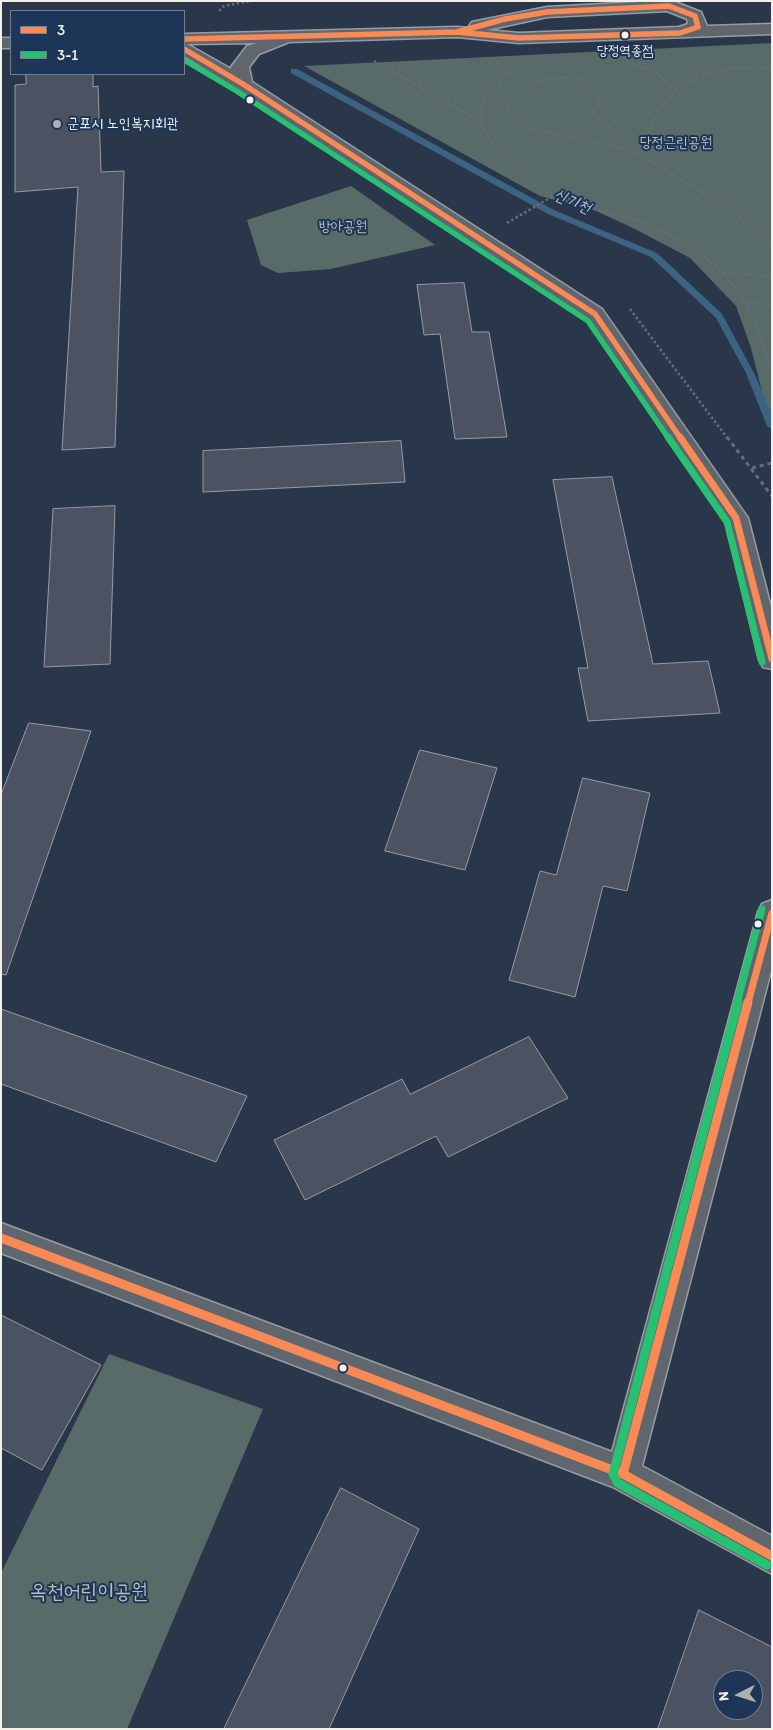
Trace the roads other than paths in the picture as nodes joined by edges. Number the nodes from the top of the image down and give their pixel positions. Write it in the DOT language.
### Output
graph roads {
  1 [pos="669,6"];
  2 [pos="772,20"];
  3 [pos="772,29"];
  4 [pos="456,32"];
  5 [pos="680,33"];
  6 [pos="295,35"];
  7 [pos="185,39"];
  8 [pos="185,50"];
  9 [pos="243,84"];
  10 [pos="772,660"];
  11 [pos="772,912"];
  12 [pos="1,1238"];
  13 [pos="623,1474"];
  14 [pos="772,1556"];
  1 -- 2 [label="street"];
  1 -- 4 [label="street"];
  1 -- 5 [label="street"];
  3 -- 5 [label="street"];
  4 -- 5 [label="street"];
  4 -- 6 [label="street"];
  6 -- 7 [label="street"];
  6 -- 9 [label="street"];
  8 -- 9 [label="street"];
  9 -- 10 [label="street"];
  11 -- 13 [label="street"];
  12 -- 13 [label="street"];
  13 -- 14 [label="street"];
}
